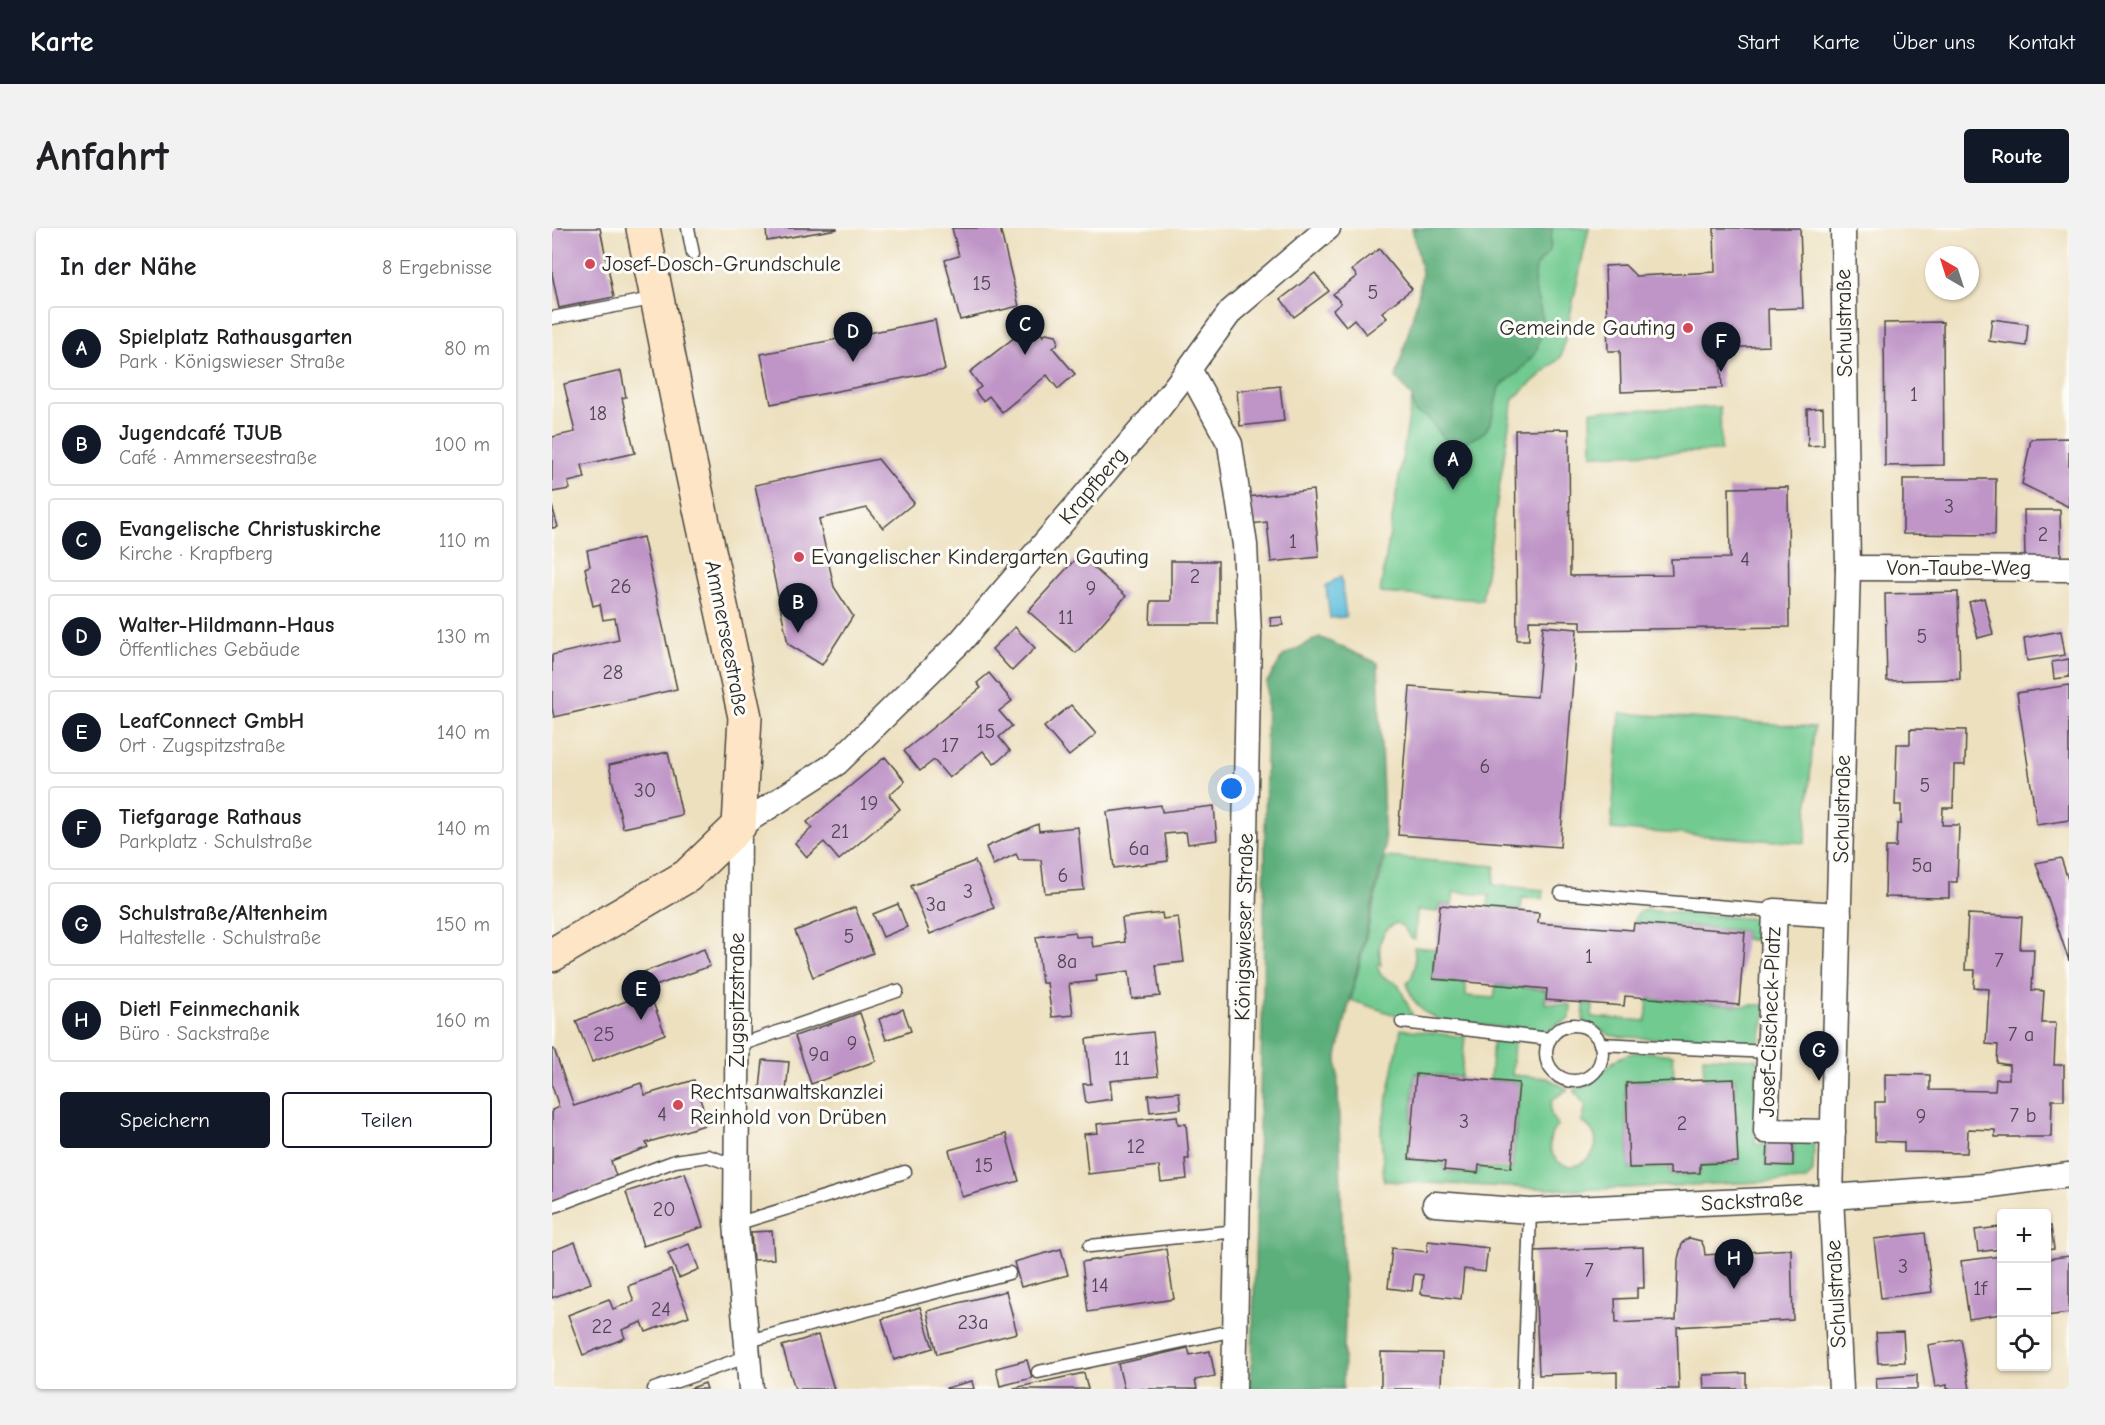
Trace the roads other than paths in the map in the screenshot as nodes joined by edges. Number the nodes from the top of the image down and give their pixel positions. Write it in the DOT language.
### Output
graph roads {
  1 [pos="643,228"];
  2 [pos="688,228"];
  3 [pos="1328,228"];
  4 [pos="1843,228"];
  5 [pos="693,254"];
  6 [pos="658,298"];
  7 [pos="552,318"];
  8 [pos="1189,369"];
  9 [pos="1848,568"];
  10 [pos="2069,568"];
  11 [pos="739,826"];
  12 [pos="1561,893"];
  13 [pos="1775,911"];
  14 [pos="1839,915"];
  15 [pos="552,956"];
  16 [pos="897,991"];
  17 [pos="1402,1022"];
  18 [pos="1550,1039"];
  19 [pos="1600,1044"];
  20 [pos="737,1046"];
  21 [pos="1768,1052"];
  22 [pos="1833,1132"];
  23 [pos="736,1166"];
  24 [pos="905,1173"];
  25 [pos="2069,1175"];
  26 [pos="1831,1197"];
  27 [pos="1435,1204"];
  28 [pos="552,1207"];
  29 [pos="1530,1211"];
  30 [pos="736,1224"];
  31 [pos="1237,1231"];
  32 [pos="1090,1245"];
  33 [pos="1009,1273"];
  34 [pos="1235,1330"];
  35 [pos="748,1348"];
  36 [pos="1038,1372"];
  37 [pos="654,1389"];
  38 [pos="751,1389"];
  39 [pos="1234,1389"];
  40 [pos="1524,1389"];
  41 [pos="1841,1389"];
  1 -- 6 [label="main road, Ammerseestraße"];
  2 -- 5 [label="lane"];
  3 -- 8 [label="street, Krapfberg"];
  4 -- 9 [label="street, Schulstraße"];
  6 -- 7 [label="lane"];
  6 -- 11 [label="main road, Ammerseestraße"];
  8 -- 11 [label="street, Krapfberg"];
  8 -- 31 [label="street, Königswieser Straße"];
  9 -- 10 [label="street, Von-Taube-Weg"];
  9 -- 14 [label="street, Schulstraße"];
  11 -- 15 [label="main road"];
  11 -- 20 [label="street, Zugspitzstraße"];
  12 -- 13 [label="lane"];
  13 -- 14 [label="street, Josef-Cischeck-Platz"];
  13 -- 21 [label="street, Josef-Cischeck-Platz"];
  14 -- 22 [label="street, Schulstraße"];
  16 -- 20 [label="lane"];
  17 -- 18 [label="lane"];
  18 -- 19 [label="lane"];
  18 -- 19 [label="lane"];
  19 -- 21 [label="lane"];
  20 -- 23 [label="street, Zugspitzstraße"];
  21 -- 22 [label="street, Josef-Cischeck-Platz"];
  22 -- 26 [label="street, Schulstraße"];
  23 -- 28 [label="lane"];
  23 -- 30 [label="street, Zugspitzstraße"];
  24 -- 30 [label="lane"];
  25 -- 26 [label="street, Sackstraße"];
  26 -- 29 [label="street, Sackstraße"];
  26 -- 41 [label="street, Schulstraße"];
  27 -- 29 [label="street, Sackstraße"];
  29 -- 40 [label="lane"];
  30 -- 35 [label="street, Zugspitzstraße"];
  31 -- 32 [label="lane"];
  31 -- 34 [label="street, Königswieser Straße"];
  33 -- 35 [label="lane"];
  34 -- 36 [label="lane"];
  34 -- 39 [label="street, Königswieser Straße"];
  35 -- 37 [label="lane"];
  35 -- 38 [label="street, Zugspitzstraße"];
}
